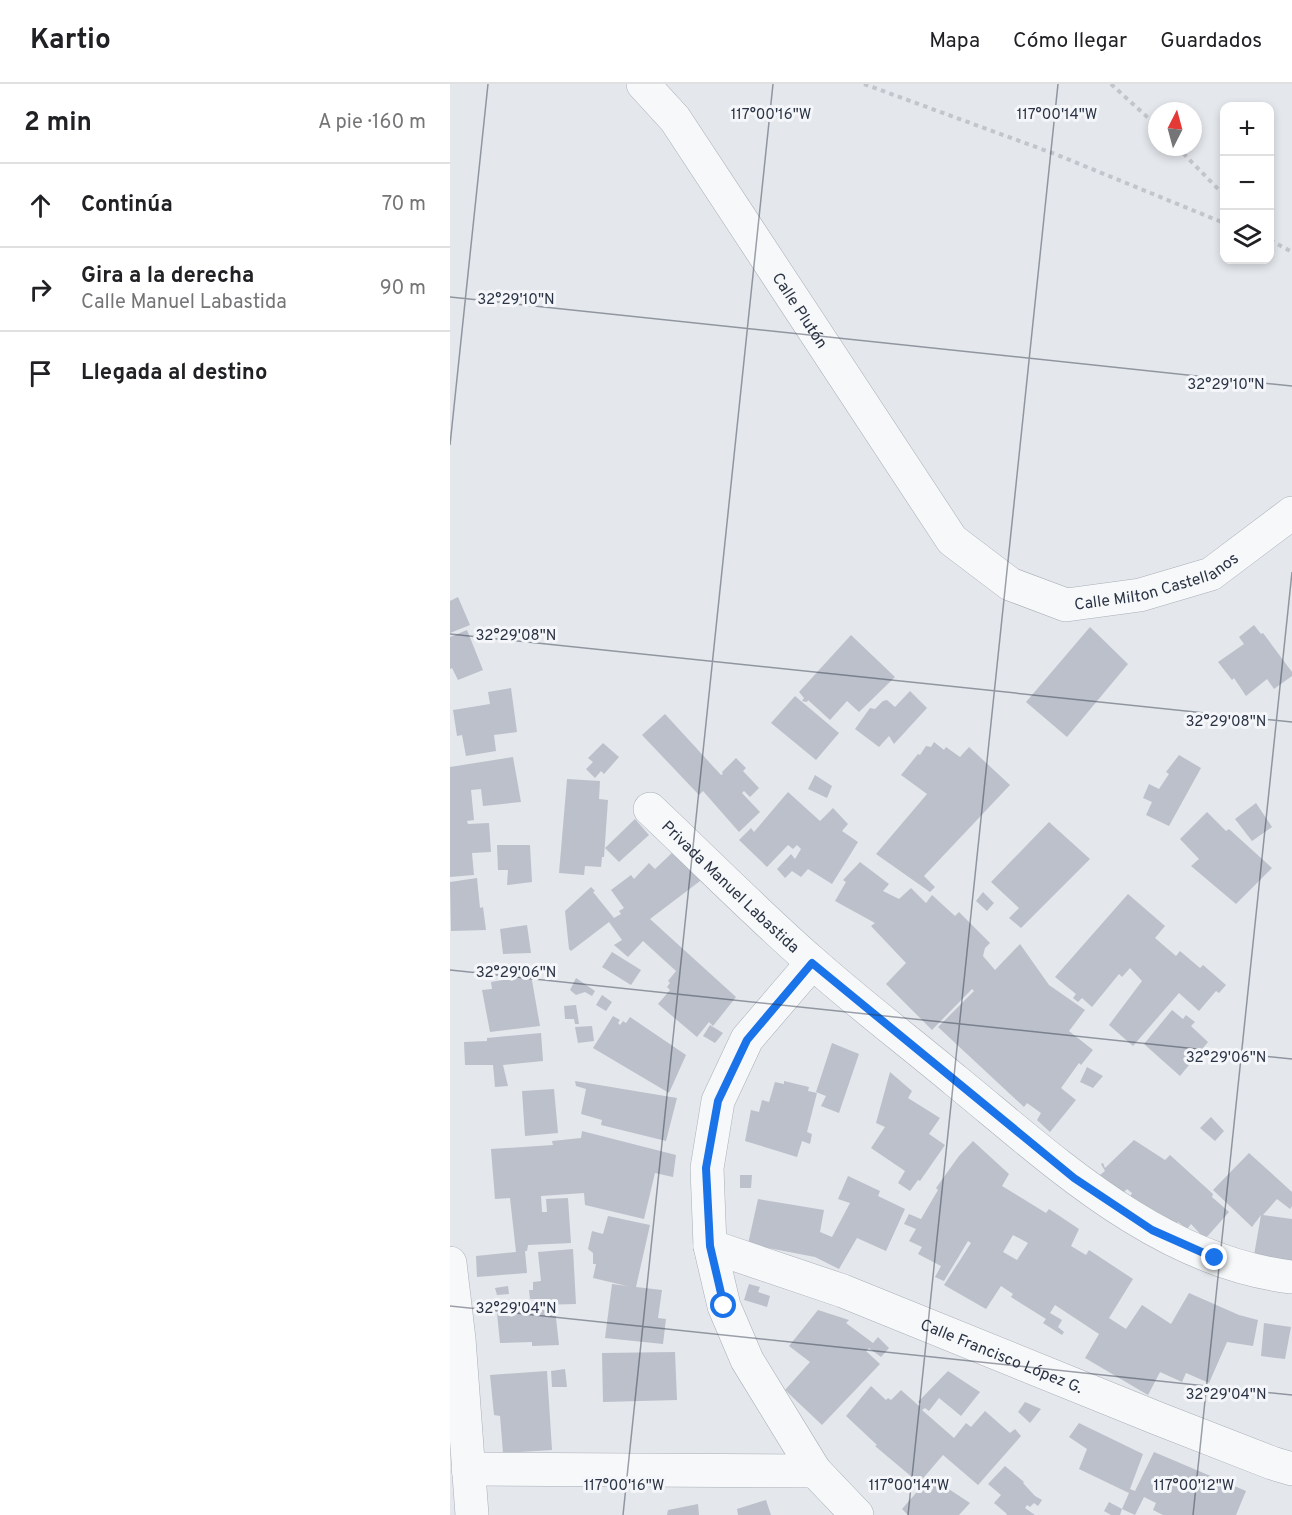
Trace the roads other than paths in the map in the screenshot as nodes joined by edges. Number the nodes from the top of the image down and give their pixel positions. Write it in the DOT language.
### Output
graph roads {
  1 [pos="643,84"];
  2 [pos="1292,513"];
  3 [pos="952,540"];
  4 [pos="650,809"];
  5 [pos="812,963"];
  6 [pos="710,1246"];
  7 [pos="450,1263"];
  8 [pos="1292,1277"];
  9 [pos="468,1468"];
  10 [pos="1292,1468"];
  11 [pos="815,1471"];
  12 [pos="472,1515"];
  13 [pos="857,1515"];
  1 -- 3 [label="street, Calle Plutón"];
  2 -- 3 [label="street, Calle Milton Castellanos"];
  4 -- 5 [label="street, Privada Manuel Labastida"];
  5 -- 6 [label="street"];
  5 -- 8 [label="street, Privada Manuel Labastida"];
  6 -- 10 [label="street, Calle Francisco López G."];
  6 -- 11 [label="street"];
  7 -- 9 [label="street"];
  9 -- 11 [label="street"];
  9 -- 12 [label="street"];
  11 -- 13 [label="street"];
}
